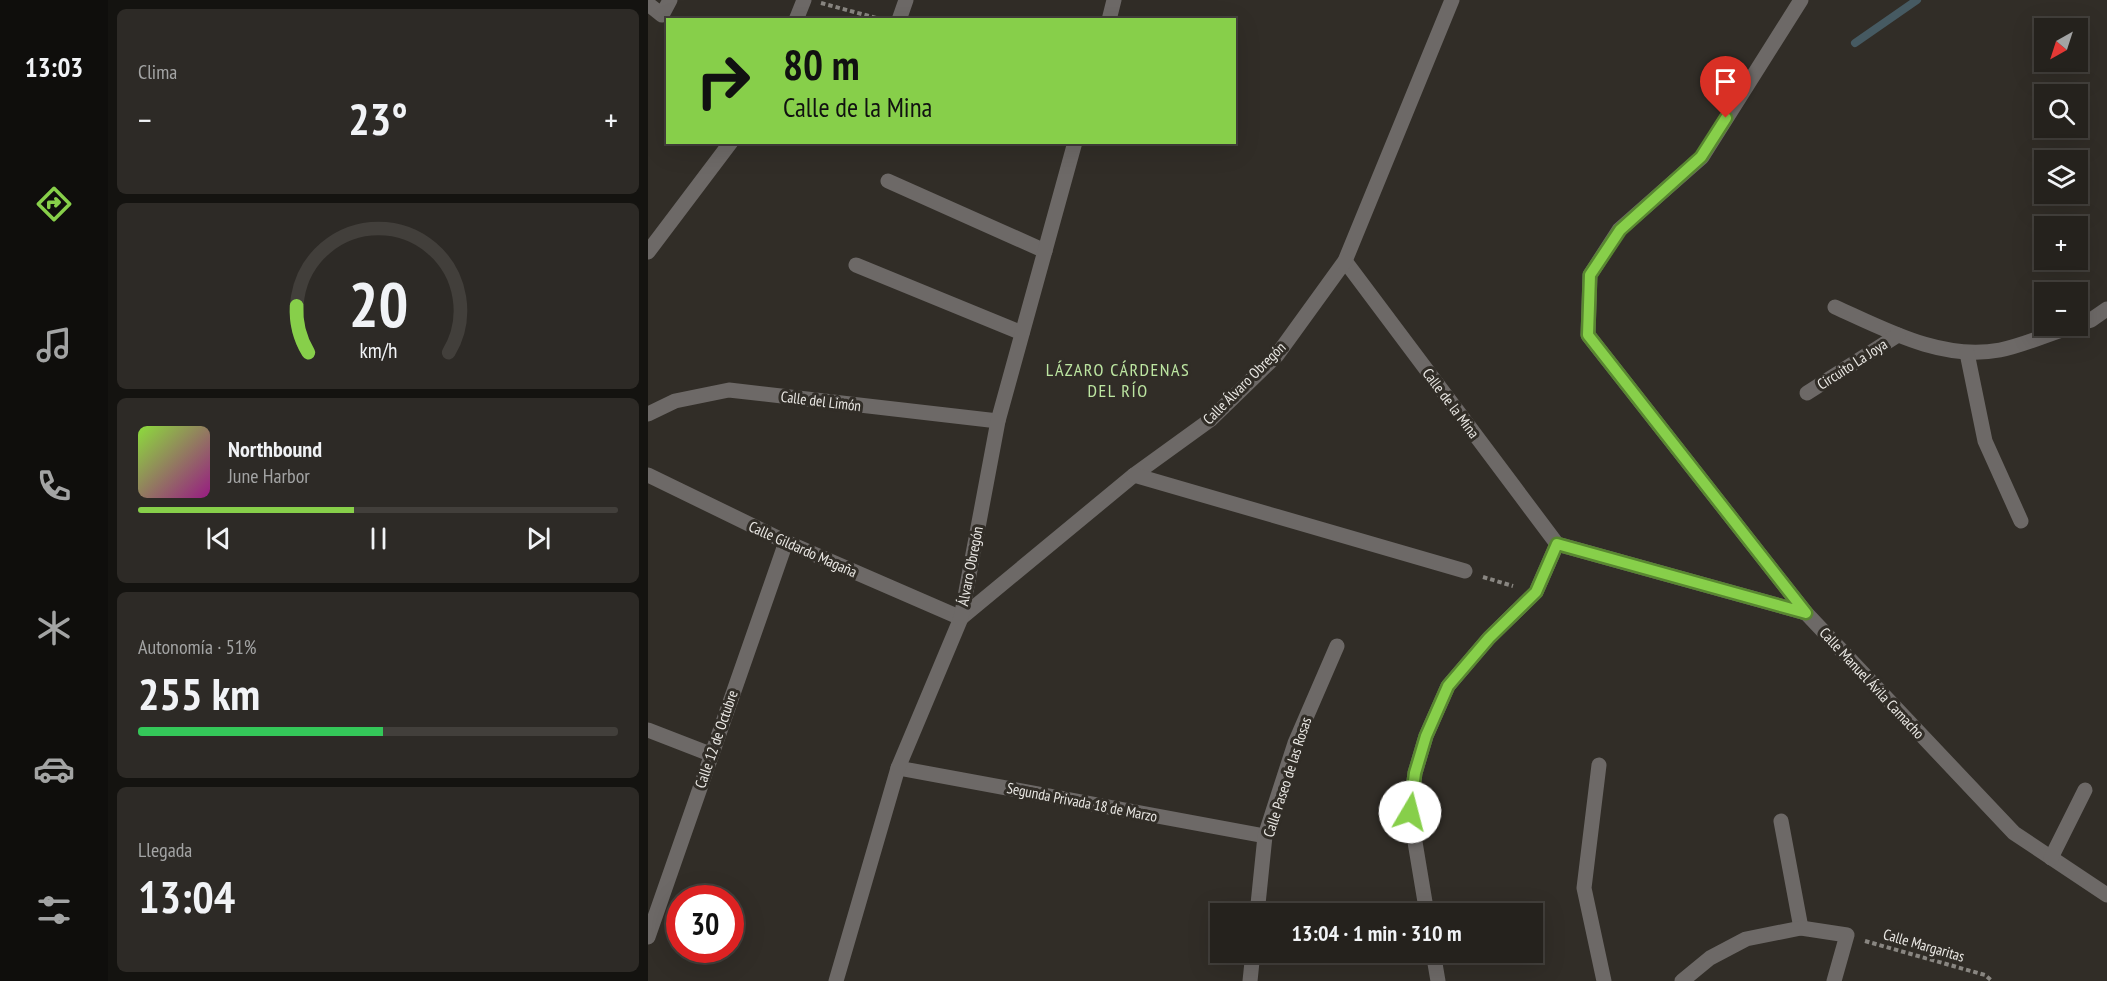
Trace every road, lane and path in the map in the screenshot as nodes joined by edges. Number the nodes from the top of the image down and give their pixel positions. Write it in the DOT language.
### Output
graph roads {
  1 [pos="670,0"];
  2 [pos="804,0"];
  3 [pos="811,0"];
  4 [pos="906,0"];
  5 [pos="1114,0"];
  6 [pos="1452,0"];
  7 [pos="1801,0"];
  8 [pos="648,4"];
  9 [pos="797,18"];
  10 [pos="877,18"];
  11 [pos="900,18"];
  12 [pos="1109,18"];
  13 [pos="729,144"];
  14 [pos="1074,144"];
  15 [pos="888,181"];
  16 [pos="1045,251"];
  17 [pos="648,252"];
  18 [pos="1346,261"];
  19 [pos="856,265"];
  20 [pos="1835,307"];
  21 [pos="2107,309"];
  22 [pos="2088,319"];
  23 [pos="2088,323"];
  24 [pos="2107,323"];
  25 [pos="1023,333"];
  26 [pos="1898,335"];
  27 [pos="2042,336"];
  28 [pos="1967,353"];
  29 [pos="1807,393"];
  30 [pos="648,414"];
  31 [pos="998,421"];
  32 [pos="648,475"];
  33 [pos="1134,475"];
  34 [pos="2021,521"];
  35 [pos="786,542"];
  36 [pos="1557,544"];
  37 [pos="1465,571"];
  38 [pos="1536,592"];
  39 [pos="1806,613"];
  40 [pos="961,618"];
  41 [pos="1337,646"];
  42 [pos="648,730"];
  43 [pos="710,754"];
  44 [pos="1599,765"];
  45 [pos="898,768"];
  46 [pos="2085,790"];
  47 [pos="1781,821"];
  48 [pos="1265,836"];
  49 [pos="2051,858"];
  50 [pos="2107,895"];
  51 [pos="1258,903"];
  52 [pos="1425,903"];
  53 [pos="1801,928"];
  54 [pos="1847,935"];
  55 [pos="648,938"];
  56 [pos="1252,963"];
  57 [pos="1436,963"];
  58 [pos="836,981"];
  59 [pos="1250,981"];
  60 [pos="1438,981"];
  61 [pos="1604,981"];
  62 [pos="1682,981"];
  63 [pos="1834,981"];
  64 [pos="1992,981"];
  1 -- 8 [label="street"];
  2 -- 9 [label="street"];
  3 -- 10 [label="path"];
  4 -- 11 [label="street"];
  5 -- 12 [label="street"];
  6 -- 18 [label="street, Calle Álvaro Obregón"];
  7 -- 39 [label="street, Calle Manuel Ávila Camacho"];
  13 -- 17 [label="street"];
  14 -- 16 [label="street, Álvaro Obregón"];
  15 -- 16 [label="street"];
  16 -- 25 [label="street, Álvaro Obregón"];
  18 -- 33 [label="street, Calle Álvaro Obregón"];
  18 -- 36 [label="street, Calle de la Mina"];
  19 -- 25 [label="street"];
  20 -- 26 [label="street, Circuito La Joya"];
  21 -- 22 [label="street, Circuito La Joya"];
  23 -- 24 [label="street, Circuito La Joya"];
  25 -- 31 [label="street, Álvaro Obregón"];
  26 -- 28 [label="street, Circuito La Joya"];
  26 -- 29 [label="street, Circuito La Joya"];
  27 -- 28 [label="street, Circuito La Joya"];
  28 -- 34 [label="street"];
  30 -- 31 [label="street, Calle del Limón"];
  31 -- 40 [label="street, Álvaro Obregón"];
  32 -- 35 [label="street, Calle Gildardo Magaña"];
  33 -- 37 [label="street"];
  33 -- 40 [label="street, Calle Álvaro Obregón"];
  35 -- 40 [label="street, Calle Gildardo Magaña"];
  35 -- 43 [label="street, Calle 12 de Octubre"];
  36 -- 38 [label="street"];
  36 -- 39 [label="street"];
  37 -- 38 [label="path"];
  38 -- 52 [label="street"];
  39 -- 49 [label="street, Calle Manuel Ávila Camacho"];
  40 -- 45 [label="street, Álvaro Obregón"];
  41 -- 48 [label="street, Calle Paseo de las Rosas"];
  42 -- 43 [label="street"];
  43 -- 55 [label="street, Calle 12 de Octubre"];
  44 -- 61 [label="street"];
  45 -- 48 [label="street, Segunda Privada 18 de Marzo"];
  45 -- 58 [label="street, Álvaro Obregón"];
  46 -- 49 [label="street"];
  47 -- 53 [label="street"];
  48 -- 51 [label="street, Calle Paseo de las Rosas"];
  49 -- 50 [label="street, Calle Manuel Ávila Camacho"];
  53 -- 54 [label="street"];
  53 -- 62 [label="street"];
  54 -- 63 [label="street"];
  54 -- 64 [label="path, Calle Margaritas"];
  56 -- 59 [label="street"];
  57 -- 60 [label="street"];
}
